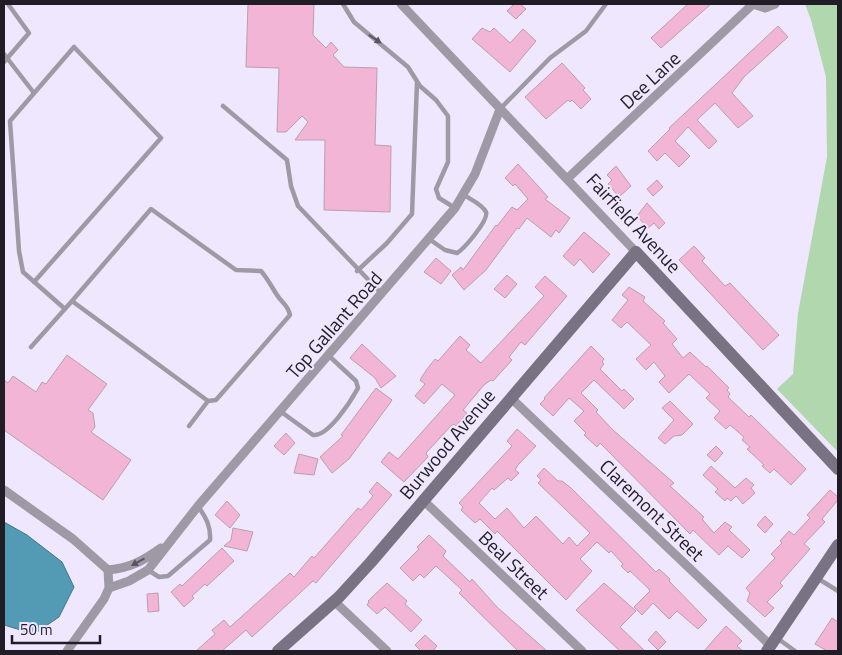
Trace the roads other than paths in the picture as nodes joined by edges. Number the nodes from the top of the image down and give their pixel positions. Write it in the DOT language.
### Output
graph roads {
  1 [pos="8,4"];
  2 [pos="343,4"];
  3 [pos="606,4"];
  4 [pos="753,4"];
  5 [pos="775,4"];
  6 [pos="405,5"];
  7 [pos="4,54"];
  8 [pos="6,60"];
  9 [pos="417,82"];
  10 [pos="34,92"];
  11 [pos="223,106"];
  12 [pos="500,109"];
  13 [pos="568,178"];
  14 [pos="464,195"];
  15 [pos="455,208"];
  16 [pos="429,239"];
  17 [pos="636,252"];
  18 [pos="357,270"];
  19 [pos="34,282"];
  20 [pos="382,294"];
  21 [pos="72,301"];
  22 [pos="66,309"];
  23 [pos="31,347"];
  24 [pos="328,355"];
  25 [pos="511,398"];
  26 [pos="208,401"];
  27 [pos="280,411"];
  28 [pos="189,426"];
  29 [pos="838,469"];
  30 [pos="4,490"];
  31 [pos="424,502"];
  32 [pos="198,506"];
  33 [pos="165,545"];
  34 [pos="838,545"];
  35 [pos="108,570"];
  36 [pos="148,570"];
  37 [pos="816,578"];
  38 [pos="109,588"];
  39 [pos="838,591"];
  40 [pos="334,601"];
  41 [pos="772,645"];
  42 [pos="67,651"];
  43 [pos="278,651"];
  44 [pos="387,651"];
  45 [pos="582,651"];
  46 [pos="795,651"];
  1 -- 8 [label="lane"];
  2 -- 9 [label="lane, one-way"];
  3 -- 12 [label="lane"];
  4 -- 5 [label="street, Dee Lane"];
  4 -- 13 [label="street, Dee Lane"];
  6 -- 12 [label="street, Fairfield Avenue"];
  7 -- 8 [label="lane"];
  8 -- 10 [label="lane"];
  9 -- 15 [label="lane"];
  9 -- 18 [label="lane"];
  10 -- 19 [label="lane"];
  10 -- 19 [label="lane"];
  11 -- 18 [label="lane"];
  12 -- 13 [label="street, Fairfield Avenue"];
  12 -- 14 [label="street, Top Gallant Road"];
  13 -- 17 [label="street, Fairfield Avenue"];
  14 -- 15 [label="street, Top Gallant Road"];
  14 -- 16 [label="lane"];
  15 -- 16 [label="street, Top Gallant Road"];
  16 -- 20 [label="street, Top Gallant Road"];
  17 -- 25 [label="street, Burwood Avenue"];
  17 -- 29 [label="street, Fairfield Avenue"];
  18 -- 20 [label="lane"];
  19 -- 22 [label="lane"];
  20 -- 24 [label="street, Top Gallant Road"];
  21 -- 22 [label="lane"];
  21 -- 26 [label="lane"];
  21 -- 26 [label="lane"];
  22 -- 23 [label="lane"];
  24 -- 27 [label="street, Top Gallant Road"];
  24 -- 27 [label="lane"];
  25 -- 31 [label="street, Burwood Avenue"];
  25 -- 41 [label="street, Claremont Street"];
  26 -- 28 [label="lane"];
  27 -- 32 [label="street, Top Gallant Road"];
  30 -- 35 [label="street"];
  31 -- 40 [label="street, Burwood Avenue"];
  31 -- 45 [label="street, Beal Street"];
  32 -- 33 [label="street, Top Gallant Road"];
  32 -- 36 [label="lane"];
  33 -- 35 [label="street, Top Gallant Road, one-way"];
  33 -- 36 [label="street, Top Gallant Road"];
  34 -- 37 [label="street"];
  35 -- 38 [label="street"];
  36 -- 38 [label="street, Top Gallant Road"];
  37 -- 39 [label="lane"];
  37 -- 41 [label="street"];
  38 -- 42 [label="street"];
  40 -- 43 [label="street, Burwood Avenue"];
  40 -- 44 [label="street"];
  41 -- 46 [label="lane"];
}
